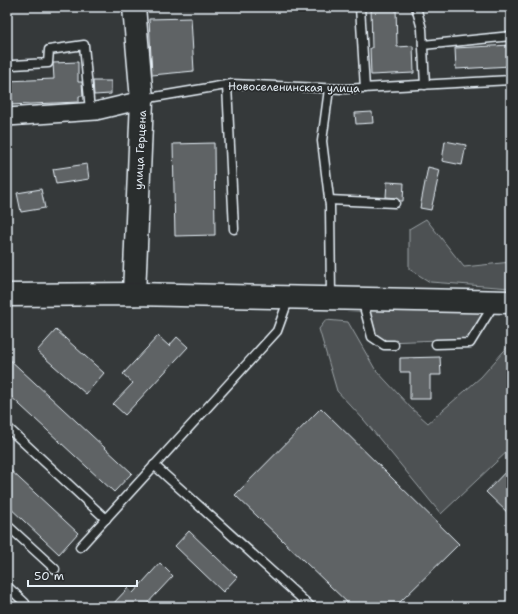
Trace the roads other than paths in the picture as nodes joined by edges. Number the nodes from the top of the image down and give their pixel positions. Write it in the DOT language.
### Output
graph roads {
  1 [pos="134,7"];
  2 [pos="360,7"];
  3 [pos="416,7"];
  4 [pos="511,36"];
  5 [pos="422,45"];
  6 [pos="13,65"];
  7 [pos="511,80"];
  8 [pos="227,85"];
  9 [pos="425,85"];
  10 [pos="329,88"];
  11 [pos="365,88"];
  12 [pos="142,100"];
  13 [pos="90,111"];
  14 [pos="7,117"];
  15 [pos="329,200"];
  16 [pos="395,203"];
  17 [pos="234,229"];
  18 [pos="134,294"];
  19 [pos="7,295"];
  20 [pos="289,297"];
  21 [pos="331,298"];
  22 [pos="362,299"];
  23 [pos="503,302"];
  24 [pos="436,344"];
  25 [pos="394,345"];
  26 [pos="7,427"];
  27 [pos="154,465"];
  28 [pos="106,519"];
  29 [pos="7,525"];
  30 [pos="80,547"];
  31 [pos="55,569"];
  32 [pos="7,586"];
  33 [pos="25,604"];
  34 [pos="311,607"];
  1 -- 12 [label="main road, улица Герцена"];
  2 -- 11 [label="lane"];
  3 -- 5 [label="lane"];
  4 -- 5 [label="lane"];
  5 -- 9 [label="lane"];
  6 -- 13 [label="lane"];
  7 -- 9 [label="lane, Новоселенинская улица"];
  8 -- 10 [label="lane, Новоселенинская улица"];
  8 -- 12 [label="lane, Новоселенинская улица"];
  8 -- 17 [label="lane"];
  9 -- 11 [label="lane, Новоселенинская улица"];
  10 -- 11 [label="lane, Новоселенинская улица"];
  10 -- 15 [label="lane"];
  12 -- 13 [label="street, Новоселенинская улица"];
  12 -- 18 [label="main road, улица Герцена"];
  13 -- 14 [label="street, Новоселенинская улица"];
  15 -- 16 [label="lane"];
  15 -- 21 [label="lane"];
  18 -- 19 [label="main road"];
  18 -- 20 [label="main road"];
  20 -- 21 [label="main road"];
  20 -- 27 [label="lane"];
  21 -- 22 [label="main road"];
  22 -- 23 [label="main road"];
  22 -- 25 [label="lane"];
  23 -- 24 [label="lane"];
  26 -- 28 [label="lane"];
  27 -- 28 [label="lane"];
  27 -- 34 [label="lane"];
  28 -- 30 [label="lane"];
  29 -- 31 [label="lane"];
  32 -- 33 [label="lane"];
}
